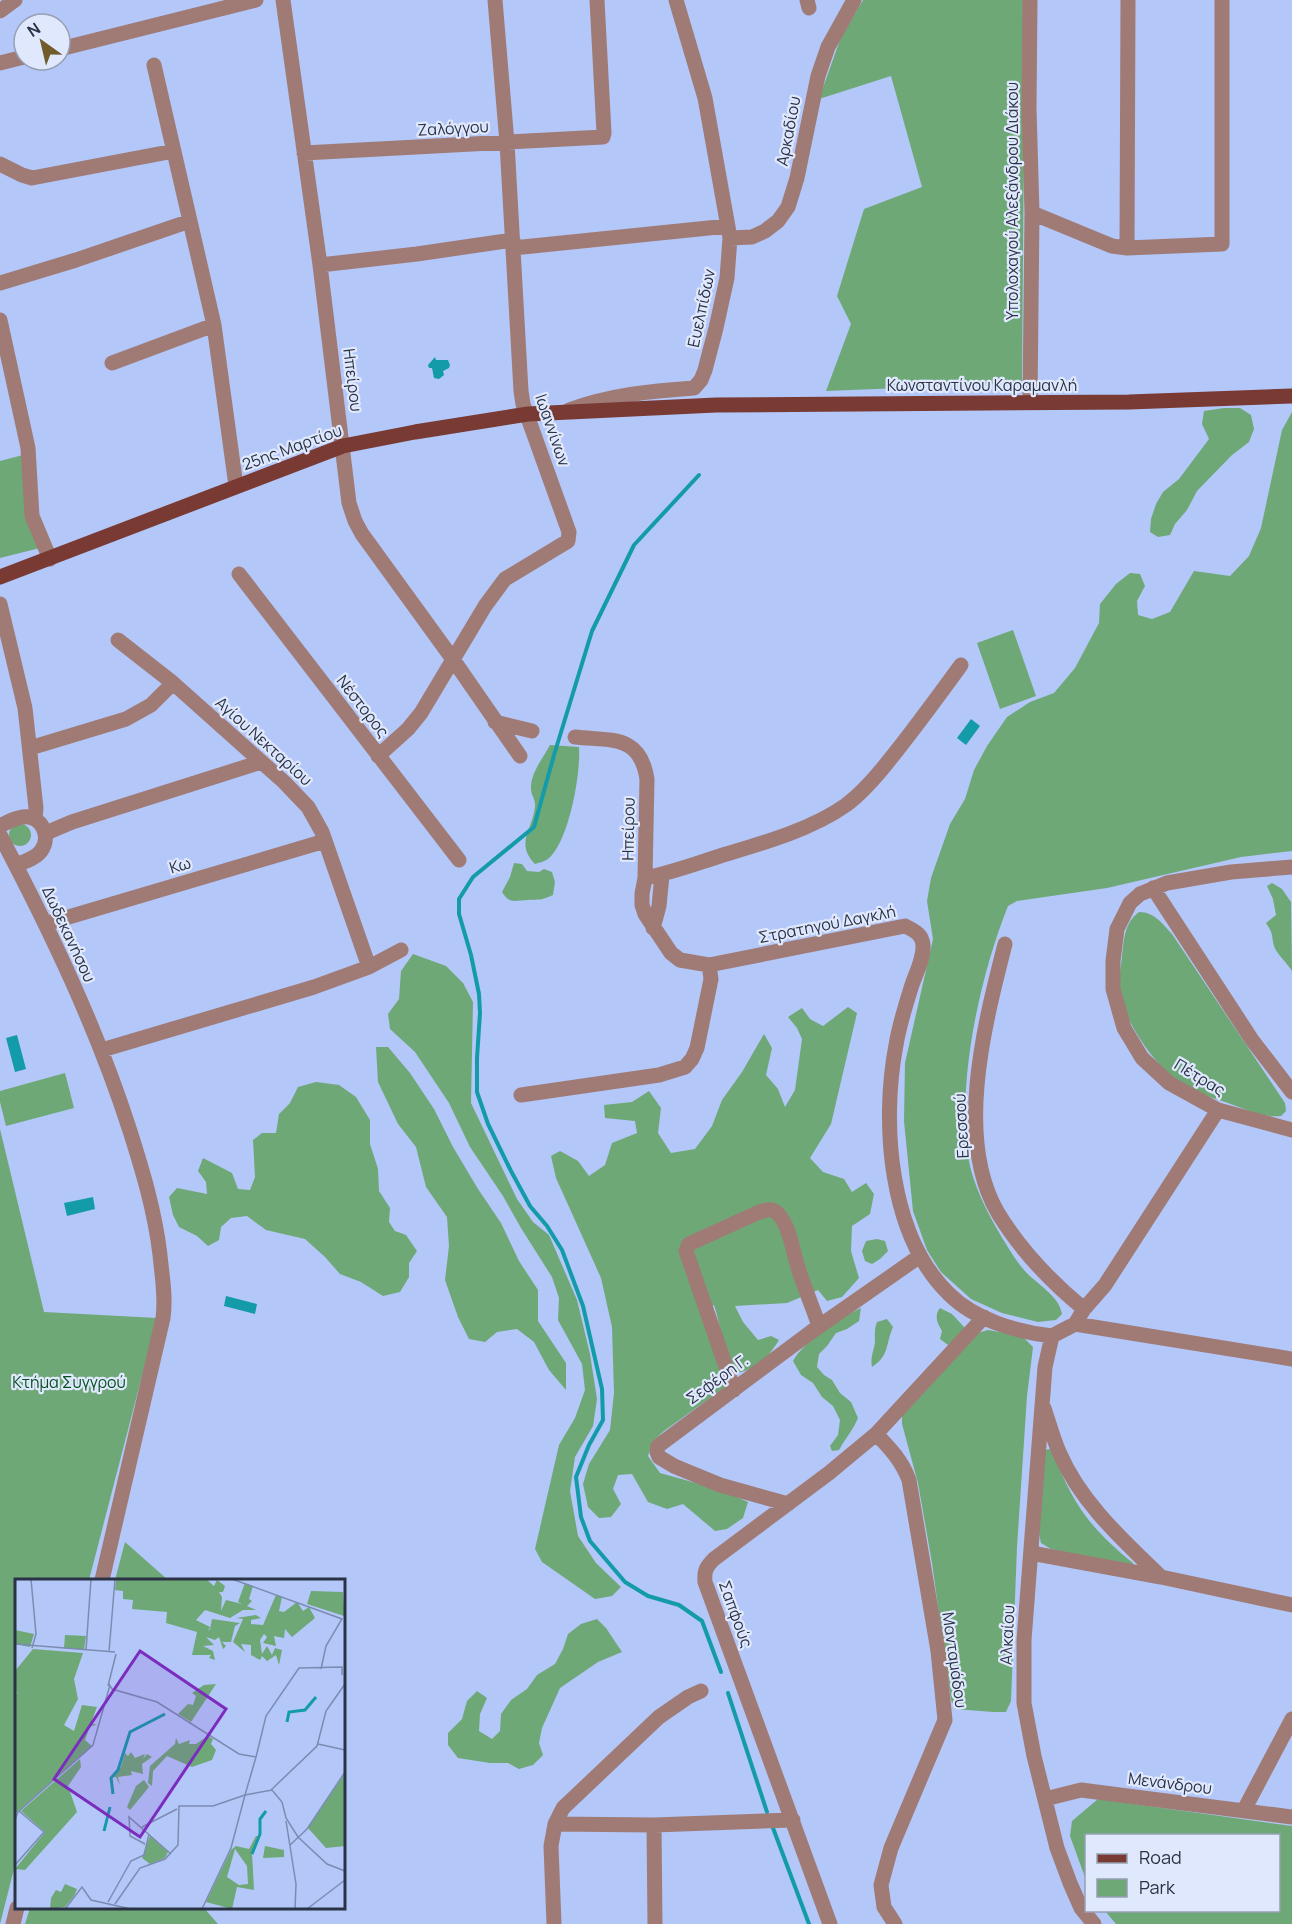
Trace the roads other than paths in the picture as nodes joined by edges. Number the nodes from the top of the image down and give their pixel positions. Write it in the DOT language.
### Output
graph roads {
  1 [pos="15,0"];
  2 [pos="256,0"];
  3 [pos="283,0"];
  4 [pos="495,0"];
  5 [pos="597,0"];
  6 [pos="676,0"];
  7 [pos="854,0"];
  8 [pos="1030,0"];
  9 [pos="1128,0"];
  10 [pos="1222,0"];
  11 [pos="0,11"];
  12 [pos="72,46"];
  13 [pos="154,66"];
  14 [pos="507,143"];
  15 [pos="174,152"];
  16 [pos="304,153"];
  17 [pos="0,164"];
  18 [pos="1032,213"];
  19 [pos="190,221"];
  20 [pos="729,232"];
  21 [pos="513,244"];
  22 [pos="1127,248"];
  23 [pos="320,265"];
  24 [pos="0,283"];
  25 [pos="0,320"];
  26 [pos="213,325"];
  27 [pos="112,363"];
  28 [pos="1292,396"];
  29 [pos="1030,402"];
  30 [pos="672,407"];
  31 [pos="566,411"];
  32 [pos="528,414"];
  33 [pos="343,446"];
  34 [pos="236,486"];
  35 [pos="50,559"];
  36 [pos="239,574"];
  37 [pos="4,577"];
  38 [pos="0,604"];
  39 [pos="118,640"];
  40 [pos="452,658"];
  41 [pos="961,664"];
  42 [pos="173,683"];
  43 [pos="495,722"];
  44 [pos="532,731"];
  45 [pos="575,737"];
  46 [pos="30,748"];
  47 [pos="378,756"];
  48 [pos="520,756"];
  49 [pos="261,762"];
  50 [pos="35,819"];
  51 [pos="0,826"];
  52 [pos="46,833"];
  53 [pos="0,835"];
  54 [pos="325,840"];
  55 [pos="459,860"];
  56 [pos="16,866"];
  57 [pos="1292,867"];
  58 [pos="662,875"];
  59 [pos="645,878"];
  60 [pos="1153,888"];
  61 [pos="45,924"];
  62 [pos="653,928"];
  63 [pos="1005,944"];
  64 [pos="401,950"];
  65 [pos="680,960"];
  66 [pos="709,964"];
  67 [pos="369,967"];
  68 [pos="102,1050"];
  69 [pos="1292,1092"];
  70 [pos="521,1095"];
  71 [pos="1218,1110"];
  72 [pos="1292,1130"];
  73 [pos="920,1256"];
  74 [pos="1084,1309"];
  75 [pos="984,1317"];
  76 [pos="1075,1324"];
  77 [pos="819,1326"];
  78 [pos="1052,1336"];
  79 [pos="1292,1359"];
  80 [pos="734,1390"];
  81 [pos="1042,1403"];
  82 [pos="876,1434"];
  83 [pos="788,1504"];
  84 [pos="1031,1553"];
  85 [pos="1161,1577"];
  86 [pos="102,1579"];
  87 [pos="1292,1605"];
  88 [pos="701,1691"];
  89 [pos="1292,1719"];
  90 [pos="1045,1799"];
  91 [pos="1244,1810"];
  92 [pos="1292,1817"];
  93 [pos="793,1820"];
  94 [pos="555,1824"];
  95 [pos="654,1825"];
  96 [pos="17,1909"];
  97 [pos="13,1924"];
  98 [pos="554,1924"];
  99 [pos="655,1924"];
  100 [pos="830,1924"];
  101 [pos="895,1924"];
  102 [pos="1094,1924"];
  1 -- 11 [label="street"];
  2 -- 12 [label="street"];
  3 -- 16 [label="street, Ηπείρου"];
  4 -- 14 [label="street, Ιωαννίνων"];
  5 -- 14 [label="street, Ζαλόγγου"];
  6 -- 20 [label="street, Ευελπίδων"];
  7 -- 20 [label="street, Αρκαδίου"];
  8 -- 18 [label="street, Υπολοχαγού Αλεξάνδρου Διάκου"];
  9 -- 22 [label="street"];
  10 -- 22 [label="street"];
  13 -- 15 [label="street"];
  14 -- 16 [label="street, Ζαλόγγου"];
  14 -- 21 [label="street, Ιωαννίνων"];
  15 -- 17 [label="street"];
  15 -- 19 [label="street"];
  16 -- 23 [label="street, Ηπείρου"];
  18 -- 22 [label="street"];
  18 -- 29 [label="street, Υπολοχαγού Αλεξάνδρου Διάκου"];
  19 -- 24 [label="street"];
  19 -- 26 [label="street"];
  20 -- 21 [label="street, Αρκαδίου"];
  20 -- 31 [label="street, Ευελπίδων"];
  21 -- 23 [label="street, Αρκαδίου"];
  21 -- 32 [label="street, Ιωαννίνων"];
  23 -- 33 [label="street, Ηπείρου"];
  25 -- 35 [label="street"];
  26 -- 27 [label="street"];
  26 -- 34 [label="street"];
  28 -- 29 [label="main road, Κωνσταντίνου Καραμανλή"];
  29 -- 30 [label="main road, Κωνσταντίνου Καραμανλή"];
  30 -- 31 [label="main road, 25ης Μαρτίου"];
  31 -- 32 [label="main road, 25ης Μαρτίου"];
  32 -- 33 [label="main road, 25ης Μαρτίου"];
  32 -- 40 [label="street, Ιωαννίνων"];
  33 -- 34 [label="main road, 25ης Μαρτίου"];
  33 -- 40 [label="street, Ηπείρου"];
  34 -- 35 [label="main road, 25ης Μαρτίου"];
  35 -- 37 [label="main road, 25ης Μαρτίου"];
  36 -- 47 [label="street, Νέστορος"];
  38 -- 46 [label="street"];
  39 -- 42 [label="street, Αγίου Νεκταρίου"];
  40 -- 43 [label="street, Ηπείρου"];
  40 -- 47 [label="street, Ιωαννίνων"];
  41 -- 58 [label="street"];
  42 -- 46 [label="street"];
  42 -- 49 [label="street, Αγίου Νεκταρίου"];
  43 -- 44 [label="street"];
  43 -- 48 [label="street, Ηπείρου"];
  45 -- 59 [label="street, Ηπείρου"];
  46 -- 50 [label="street"];
  47 -- 55 [label="street, Νέστορος"];
  49 -- 52 [label="street"];
  49 -- 54 [label="street, Αγίου Νεκταρίου"];
  50 -- 51 [label="street"];
  50 -- 52 [label="street"];
  52 -- 56 [label="street"];
  53 -- 56 [label="street, Δωδεκανήσου"];
  54 -- 61 [label="street, Κω"];
  54 -- 67 [label="street, Αγίου Νεκταρίου"];
  56 -- 61 [label="street, Δωδεκανήσου"];
  57 -- 60 [label="street"];
  58 -- 59 [label="street"];
  58 -- 62 [label="street"];
  59 -- 62 [label="street, Ηπείρου"];
  60 -- 69 [label="street"];
  60 -- 71 [label="street, Πέτρας"];
  61 -- 68 [label="street, Δωδεκανήσου"];
  62 -- 65 [label="street, Ηπείρου"];
  63 -- 74 [label="street, Ερεσσού"];
  64 -- 67 [label="street"];
  65 -- 66 [label="street, Στρατηγού Δαγκλή"];
  66 -- 70 [label="street"];
  66 -- 73 [label="street, Στρατηγού Δαγκλή"];
  67 -- 68 [label="street"];
  68 -- 86 [label="street, Δωδεκανήσου"];
  71 -- 72 [label="street, Πέτρας"];
  71 -- 74 [label="street"];
  73 -- 75 [label="street, Στρατηγού Δαγκλή"];
  73 -- 77 [label="street, Σεφέρη Γ."];
  74 -- 76 [label="street"];
  75 -- 78 [label="street, Στρατηγού Δαγκλή"];
  75 -- 82 [label="street, Σαπφούς"];
  76 -- 78 [label="street"];
  76 -- 79 [label="street"];
  77 -- 80 [label="street, Σεφέρη Γ."];
  77 -- 80 [label="street"];
  78 -- 81 [label="street, Αλκαίου"];
  80 -- 83 [label="street, Σεφέρη Γ."];
  81 -- 84 [label="street, Αλκαίου"];
  81 -- 85 [label="street"];
  82 -- 83 [label="street, Σαπφούς"];
  82 -- 101 [label="street, Μανταμάδου"];
  83 -- 93 [label="street, Σαπφούς"];
  84 -- 85 [label="street"];
  84 -- 90 [label="street, Αλκαίου"];
  85 -- 87 [label="street"];
  88 -- 94 [label="street"];
  89 -- 91 [label="street"];
  90 -- 91 [label="street, Μενάνδρου"];
  90 -- 102 [label="street, Αλκαίου"];
  91 -- 92 [label="street, Μενάνδρου"];
  93 -- 95 [label="street"];
  93 -- 100 [label="street, Σαπφούς"];
  94 -- 95 [label="street"];
  94 -- 98 [label="street"];
  95 -- 99 [label="street"];
  96 -- 97 [label="street"];
}
